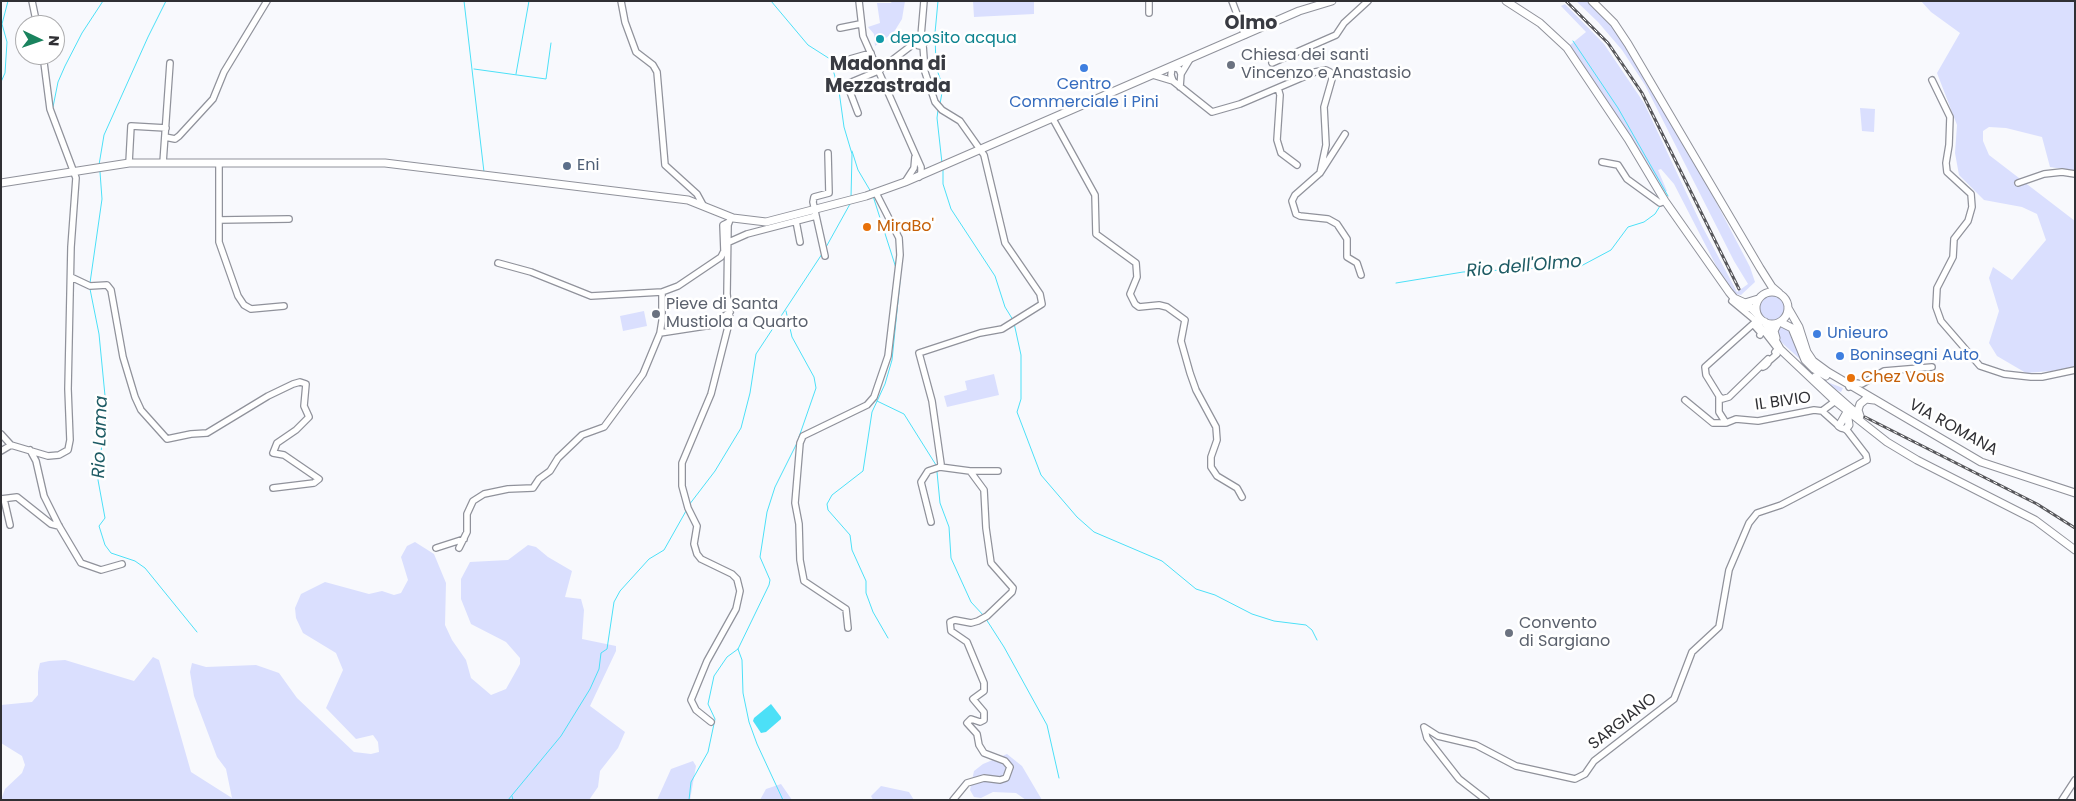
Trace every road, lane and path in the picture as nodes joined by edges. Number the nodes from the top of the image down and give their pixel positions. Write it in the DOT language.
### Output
graph roads {
  1 [pos="32,1"];
  2 [pos="267,1"];
  3 [pos="621,1"];
  4 [pos="859,1"];
  5 [pos="924,1"];
  6 [pos="1149,1"];
  7 [pos="1232,1"];
  8 [pos="1332,1"];
  9 [pos="1368,1"];
  10 [pos="1506,1"];
  11 [pos="1592,1"];
  12 [pos="1320,2"];
  13 [pos="1149,13"];
  14 [pos="35,15"];
  15 [pos="860,24"];
  16 [pos="840,28"];
  17 [pos="1245,35"];
  18 [pos="921,36"];
  19 [pos="916,42"];
  20 [pos="923,45"];
  21 [pos="871,53"];
  22 [pos="1190,59"];
  23 [pos="850,60"];
  24 [pos="170,63"];
  25 [pos="1272,63"];
  26 [pos="44,65"];
  27 [pos="1172,67"];
  28 [pos="878,71"];
  29 [pos="1181,74"];
  30 [pos="1153,75"];
  31 [pos="1932,80"];
  32 [pos="1173,81"];
  33 [pos="1180,87"];
  34 [pos="1278,88"];
  35 [pos="858,113"];
  36 [pos="1053,118"];
  37 [pos="166,128"];
  38 [pos="1345,134"];
  39 [pos="165,137"];
  40 [pos="980,149"];
  41 [pos="828,152"];
  42 [pos="915,157"];
  43 [pos="1602,162"];
  44 [pos="129,163"];
  45 [pos="163,163"];
  46 [pos="219,164"];
  47 [pos="1297,165"];
  48 [pos="921,167"];
  49 [pos="914,168"];
  50 [pos="939,168"];
  51 [pos="73,170"];
  52 [pos="1320,173"];
  53 [pos="2075,174"];
  54 [pos="919,177"];
  55 [pos="905,182"];
  56 [pos="1,183"];
  57 [pos="2018,183"];
  58 [pos="876,193"];
  59 [pos="1665,201"];
  60 [pos="703,205"];
  61 [pos="1669,208"];
  62 [pos="815,213"];
  63 [pos="289,219"];
  64 [pos="730,219"];
  65 [pos="219,220"];
  66 [pos="796,221"];
  67 [pos="729,242"];
  68 [pos="800,242"];
  69 [pos="825,256"];
  70 [pos="498,263"];
  71 [pos="1760,268"];
  72 [pos="1361,275"];
  73 [pos="71,277"];
  74 [pos="662,292"];
  75 [pos="1778,292"];
  76 [pos="1760,297"];
  77 [pos="1732,301"];
  78 [pos="284,306"];
  79 [pos="1788,308"];
  80 [pos="730,312"];
  81 [pos="1757,314"];
  82 [pos="1765,322"];
  83 [pos="1779,322"];
  84 [pos="660,333"];
  85 [pos="1760,335"];
  86 [pos="1778,349"];
  87 [pos="1768,362"];
  88 [pos="1762,365"];
  89 [pos="1932,367"];
  90 [pos="2075,370"];
  91 [pos="1831,376"];
  92 [pos="1815,379"];
  93 [pos="1850,386"];
  94 [pos="1719,396"];
  95 [pos="1685,400"];
  96 [pos="1876,401"];
  97 [pos="1834,402"];
  98 [pos="1822,412"];
  99 [pos="1847,412"];
  100 [pos="1865,422"];
  101 [pos="1726,423"];
  102 [pos="1839,426"];
  103 [pos="1848,427"];
  104 [pos="1,434"];
  105 [pos="1887,442"];
  106 [pos="12,445"];
  107 [pos="30,450"];
  108 [pos="1,451"];
  109 [pos="940,467"];
  110 [pos="970,470"];
  111 [pos="998,471"];
  112 [pos="274,488"];
  113 [pos="2075,493"];
  114 [pos="1242,497"];
  115 [pos="2,499"];
  116 [pos="931,522"];
  117 [pos="10,525"];
  118 [pos="58,526"];
  119 [pos="464,539"];
  120 [pos="436,548"];
  121 [pos="459,548"];
  122 [pos="2075,550"];
  123 [pos="122,564"];
  124 [pos="848,628"];
  125 [pos="711,722"];
  126 [pos="2075,780"];
  127 [pos="953,800"];
  128 [pos="1486,800"];
  129 [pos="2062,800"];
  1 -- 14 [label="street"];
  2 -- 39 [label="street"];
  3 -- 60 [label="street"];
  4 -- 15 [label="street"];
  5 -- 18 [label="street"];
  6 -- 13 [label="street"];
  7 -- 17 [label="street"];
  8 -- 12 [label="main road"];
  9 -- 25 [label="street"];
  10 -- 59 [label="main road"];
  11 -- 71 [label="main road"];
  12 -- 17 [label="main road"];
  15 -- 16 [label="street"];
  15 -- 21 [label="street"];
  17 -- 22 [label="main road"];
  18 -- 19 [label="street"];
  18 -- 20 [label="street"];
  19 -- 20 [label="street"];
  19 -- 28 [label="street"];
  20 -- 40 [label="street"];
  21 -- 23 [label="street"];
  21 -- 28 [label="street"];
  22 -- 27 [label="main road"];
  22 -- 29 [label="street"];
  24 -- 37 [label="street"];
  26 -- 51 [label="street"];
  27 -- 29 [label="street"];
  27 -- 30 [label="main road"];
  27 -- 32 [label="street"];
  28 -- 35 [label="street"];
  28 -- 42 [label="street"];
  29 -- 33 [label="street"];
  30 -- 32 [label="street"];
  30 -- 36 [label="main road"];
  31 -- 90 [label="street"];
  32 -- 33 [label="street"];
  33 -- 34 [label="street"];
  34 -- 47 [label="street"];
  34 -- 52 [label="street"];
  36 -- 40 [label="main road"];
  36 -- 114 [label="street"];
  37 -- 39 [label="street"];
  37 -- 44 [label="street"];
  38 -- 52 [label="street"];
  39 -- 45 [label="street"];
  40 -- 50 [label="main road"];
  40 -- 109 [label="street"];
  41 -- 62 [label="street"];
  42 -- 48 [label="street"];
  42 -- 49 [label="street"];
  43 -- 59 [label="street"];
  44 -- 45 [label="main road"];
  44 -- 51 [label="main road"];
  45 -- 46 [label="main road"];
  46 -- 60 [label="main road"];
  46 -- 65 [label="street"];
  48 -- 50 [label="street"];
  48 -- 54 [label="street"];
  49 -- 54 [label="street"];
  49 -- 55 [label="street"];
  50 -- 54 [label="main road"];
  51 -- 56 [label="main road"];
  51 -- 73 [label="street"];
  52 -- 72 [label="street"];
  53 -- 57 [label="street"];
  54 -- 55 [label="main road"];
  55 -- 58 [label="main road"];
  58 -- 62 [label="main road"];
  58 -- 124 [label="street"];
  59 -- 61 [label="main road"];
  60 -- 64 [label="main road"];
  61 -- 76 [label="main road"];
  61 -- 77 [label="main road"];
  62 -- 64 [label="main road"];
  62 -- 66 [label="street"];
  62 -- 69 [label="street"];
  63 -- 65 [label="street"];
  64 -- 67 [label="street"];
  64 -- 74 [label="street"];
  65 -- 78 [label="street"];
  66 -- 67 [label="street"];
  66 -- 68 [label="street"];
  67 -- 80 [label="street"];
  70 -- 74 [label="street"];
  71 -- 75 [label="main road"];
  71 -- 76 [label="main road"];
  73 -- 107 [label="street"];
  73 -- 112 [label="street"];
  74 -- 84 [label="street"];
  75 -- 76 [label="main road"];
  75 -- 79 [label="main road"];
  76 -- 81 [label="main road"];
  77 -- 81 [label="main road"];
  77 -- 86 [label="street"];
  79 -- 83 [label="main road"];
  79 -- 91 [label="main road, VIA ROMANA"];
  80 -- 84 [label="street"];
  80 -- 125 [label="street"];
  81 -- 82 [label="main road"];
  82 -- 83 [label="main road"];
  82 -- 92 [label="main road"];
  83 -- 91 [label="main road, VIA ROMANA"];
  83 -- 92 [label="main road"];
  84 -- 119 [label="street"];
  85 -- 94 [label="street"];
  86 -- 87 [label="street"];
  86 -- 92 [label="street"];
  87 -- 88 [label="street"];
  87 -- 94 [label="street, IL BIVIO"];
  89 -- 93 [label="street"];
  91 -- 93 [label="main road, VIA ROMANA"];
  92 -- 99 [label="main road"];
  92 -- 100 [label="main road"];
  93 -- 96 [label="main road, VIA ROMANA"];
  94 -- 101 [label="street"];
  95 -- 101 [label="street, IL BIVIO"];
  96 -- 100 [label="main road"];
  96 -- 113 [label="main road, VIA ROMANA"];
  97 -- 98 [label="street"];
  98 -- 101 [label="street, IL BIVIO"];
  98 -- 102 [label="street, IL BIVIO"];
  99 -- 102 [label="main road"];
  99 -- 103 [label="main road"];
  99 -- 105 [label="main road"];
  100 -- 105 [label="main road"];
  102 -- 103 [label="street, IL BIVIO"];
  103 -- 105 [label="main road"];
  103 -- 128 [label="street, SARGIANO"];
  104 -- 106 [label="street"];
  105 -- 122 [label="main road"];
  106 -- 107 [label="street"];
  106 -- 108 [label="street"];
  107 -- 118 [label="street"];
  109 -- 110 [label="street"];
  109 -- 116 [label="street"];
  110 -- 111 [label="street"];
  110 -- 127 [label="street"];
  115 -- 117 [label="street"];
  115 -- 118 [label="street"];
  118 -- 123 [label="street"];
  119 -- 120 [label="street"];
  119 -- 121 [label="street"];
  126 -- 129 [label="street"];
}
